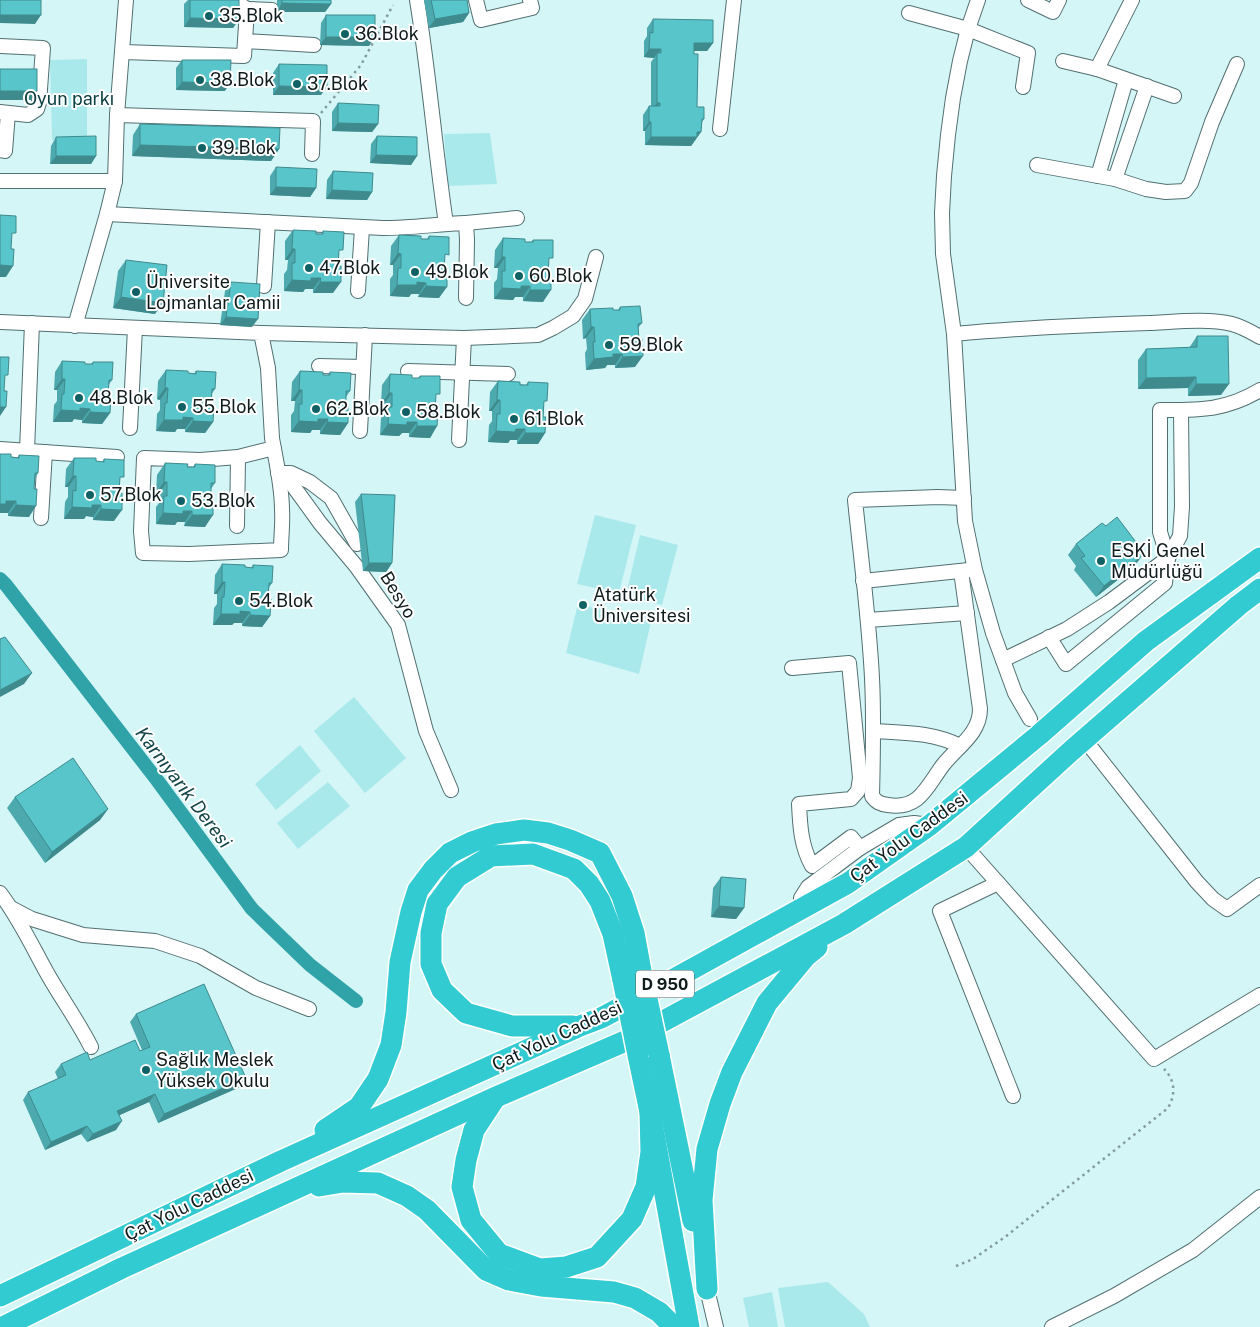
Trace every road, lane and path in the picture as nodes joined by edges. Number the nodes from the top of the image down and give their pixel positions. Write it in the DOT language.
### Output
graph roads {
  1 [pos="126,0"];
  2 [pos="235,0"];
  3 [pos="417,0"];
  4 [pos="476,0"];
  5 [pos="530,0"];
  6 [pos="734,0"];
  7 [pos="978,0"];
  8 [pos="1028,0"];
  9 [pos="1059,0"];
  10 [pos="1132,0"];
  11 [pos="393,5"];
  12 [pos="247,9"];
  13 [pos="272,10"];
  14 [pos="909,13"];
  15 [pos="968,29"];
  16 [pos="245,41"];
  17 [pos="314,45"];
  18 [pos="0,46"];
  19 [pos="123,52"];
  20 [pos="1063,61"];
  21 [pos="1237,64"];
  22 [pos="1097,69"];
  23 [pos="1126,80"];
  24 [pos="1147,86"];
  25 [pos="1023,87"];
  26 [pos="1174,96"];
  27 [pos="4,113"];
  28 [pos="117,114"];
  29 [pos="313,121"];
  30 [pos="720,129"];
  31 [pos="0,150"];
  32 [pos="312,154"];
  33 [pos="1037,165"];
  34 [pos="1098,176"];
  35 [pos="1115,179"];
  36 [pos="0,180"];
  37 [pos="115,180"];
  38 [pos="107,214"];
  39 [pos="518,218"];
  40 [pos="268,222"];
  41 [pos="466,223"];
  42 [pos="446,224"];
  43 [pos="362,228"];
  44 [pos="596,257"];
  45 [pos="264,286"];
  46 [pos="358,291"];
  47 [pos="466,298"];
  48 [pos="0,322"];
  49 [pos="32,323"];
  50 [pos="75,326"];
  51 [pos="134,328"];
  52 [pos="261,333"];
  53 [pos="954,334"];
  54 [pos="365,336"];
  55 [pos="1260,337"];
  56 [pos="464,338"];
  57 [pos="319,366"];
  58 [pos="363,367"];
  59 [pos="408,371"];
  60 [pos="462,373"];
  61 [pos="508,374"];
  62 [pos="1260,390"];
  63 [pos="1181,410"];
  64 [pos="130,428"];
  65 [pos="360,431"];
  66 [pos="459,440"];
  67 [pos="274,448"];
  68 [pos="0,449"];
  69 [pos="27,451"];
  70 [pos="45,452"];
  71 [pos="117,456"];
  72 [pos="238,457"];
  73 [pos="278,474"];
  74 [pos="964,498"];
  75 [pos="41,518"];
  76 [pos="237,526"];
  77 [pos="357,544"];
  78 [pos="1168,558"];
  79 [pos="1260,558"];
  80 [pos="968,570"];
  81 [pos="863,581"];
  82 [pos="1260,590"];
  83 [pos="967,613"];
  84 [pos="868,620"];
  85 [pos="1049,637"];
  86 [pos="1003,660"];
  87 [pos="792,668"];
  88 [pos="1030,719"];
  89 [pos="873,731"];
  90 [pos="1085,740"];
  91 [pos="960,746"];
  92 [pos="451,790"];
  93 [pos="930,826"];
  94 [pos="966,847"];
  95 [pos="860,848"];
  96 [pos="998,884"];
  97 [pos="1260,885"];
  98 [pos="0,893"];
  99 [pos="12,908"];
  100 [pos="801,909"];
  101 [pos="844,924"];
  102 [pos="632,976"];
  103 [pos="1260,995"];
  104 [pos="309,1008"];
  105 [pos="580,1026"];
  106 [pos="90,1047"];
  107 [pos="648,1055"];
  108 [pos="1154,1058"];
  109 [pos="1013,1096"];
  110 [pos="496,1097"];
  111 [pos="650,1112"];
  112 [pos="281,1160"];
  113 [pos="291,1191"];
  114 [pos="1260,1197"];
  115 [pos="956,1266"];
  116 [pos="707,1289"];
  117 [pos="0,1296"];
  118 [pos="3,1327"];
  119 [pos="674,1327"];
  120 [pos="689,1327"];
  121 [pos="716,1327"];
  122 [pos="1052,1327"];
  1 -- 19 [label="street"];
  2 -- 12 [label="street"];
  3 -- 42 [label="street"];
  4 -- 5 [label="street"];
  6 -- 30 [label="street"];
  7 -- 15 [label="street"];
  8 -- 9 [label="street"];
  10 -- 22 [label="street"];
  11 -- 29 [label="path"];
  12 -- 13 [label="street"];
  12 -- 16 [label="street"];
  14 -- 15 [label="street"];
  15 -- 25 [label="street"];
  15 -- 53 [label="street"];
  16 -- 17 [label="street"];
  16 -- 19 [label="street"];
  18 -- 27 [label="street"];
  19 -- 28 [label="street"];
  20 -- 22 [label="street"];
  21 -- 35 [label="street"];
  22 -- 23 [label="street"];
  23 -- 24 [label="street"];
  23 -- 34 [label="street"];
  24 -- 26 [label="street"];
  24 -- 35 [label="street"];
  27 -- 31 [label="street"];
  28 -- 29 [label="street"];
  28 -- 37 [label="street"];
  29 -- 32 [label="street"];
  33 -- 34 [label="street"];
  34 -- 35 [label="street"];
  36 -- 37 [label="street"];
  37 -- 38 [label="street"];
  38 -- 40 [label="street"];
  38 -- 50 [label="street"];
  39 -- 41 [label="street"];
  40 -- 43 [label="street"];
  40 -- 45 [label="street"];
  41 -- 42 [label="street"];
  41 -- 47 [label="street"];
  42 -- 43 [label="street"];
  43 -- 46 [label="street"];
  44 -- 56 [label="street"];
  48 -- 49 [label="street"];
  49 -- 50 [label="street"];
  49 -- 69 [label="street"];
  50 -- 51 [label="street"];
  51 -- 52 [label="street"];
  51 -- 64 [label="street"];
  52 -- 54 [label="street"];
  52 -- 67 [label="street"];
  53 -- 55 [label="street"];
  53 -- 74 [label="street"];
  54 -- 56 [label="street"];
  54 -- 58 [label="street"];
  56 -- 60 [label="street"];
  57 -- 58 [label="street"];
  58 -- 65 [label="street"];
  59 -- 60 [label="street"];
  60 -- 61 [label="street"];
  60 -- 66 [label="street"];
  62 -- 63 [label="street"];
  63 -- 78 [label="street"];
  63 -- 78 [label="street"];
  67 -- 72 [label="street"];
  67 -- 73 [label="street"];
  68 -- 69 [label="street"];
  69 -- 70 [label="street"];
  70 -- 71 [label="street"];
  70 -- 75 [label="street"];
  72 -- 73 [label="street"];
  72 -- 76 [label="street"];
  73 -- 77 [label="street"];
  73 -- 92 [label="street, Besyo"];
  74 -- 80 [label="street"];
  74 -- 81 [label="street"];
  78 -- 85 [label="street"];
  78 -- 85 [label="street"];
  79 -- 93 [label="highway, Çat Yolu Caddesi / D 950"];
  80 -- 81 [label="street"];
  80 -- 83 [label="street"];
  80 -- 86 [label="street"];
  81 -- 84 [label="street"];
  82 -- 90 [label="highway, Çat Yolu Caddesi / D 950"];
  83 -- 84 [label="street"];
  83 -- 91 [label="street"];
  84 -- 89 [label="street"];
  85 -- 86 [label="street"];
  86 -- 88 [label="street"];
  87 -- 95 [label="street"];
  89 -- 91 [label="street"];
  89 -- 91 [label="street"];
  90 -- 94 [label="highway, Çat Yolu Caddesi / D 950"];
  90 -- 97 [label="street"];
  93 -- 95 [label="street"];
  93 -- 100 [label="highway, Çat Yolu Caddesi / D 950"];
  94 -- 96 [label="street"];
  94 -- 101 [label="highway, Çat Yolu Caddesi / D 950"];
  95 -- 100 [label="street"];
  96 -- 108 [label="street"];
  96 -- 109 [label="street"];
  98 -- 99 [label="street"];
  99 -- 104 [label="street"];
  99 -- 106 [label="street"];
  100 -- 105 [label="highway, Çat Yolu Caddesi / D 950"];
  101 -- 110 [label="highway, Çat Yolu Caddesi / D 950"];
  101 -- 116 [label="highway"];
  102 -- 105 [label="highway"];
  102 -- 107 [label="highway, bridge"];
  102 -- 112 [label="highway"];
  103 -- 108 [label="street"];
  105 -- 112 [label="highway, Çat Yolu Caddesi / D 950"];
  107 -- 111 [label="highway"];
  107 -- 116 [label="highway"];
  108 -- 115 [label="path"];
  110 -- 111 [label="highway"];
  110 -- 113 [label="highway, Çat Yolu Caddesi / D 950"];
  111 -- 120 [label="highway"];
  112 -- 117 [label="highway, Çat Yolu Caddesi / D 950"];
  113 -- 118 [label="highway, Çat Yolu Caddesi / D 950"];
  113 -- 119 [label="highway"];
  114 -- 122 [label="street"];
  116 -- 121 [label="street"];
}
